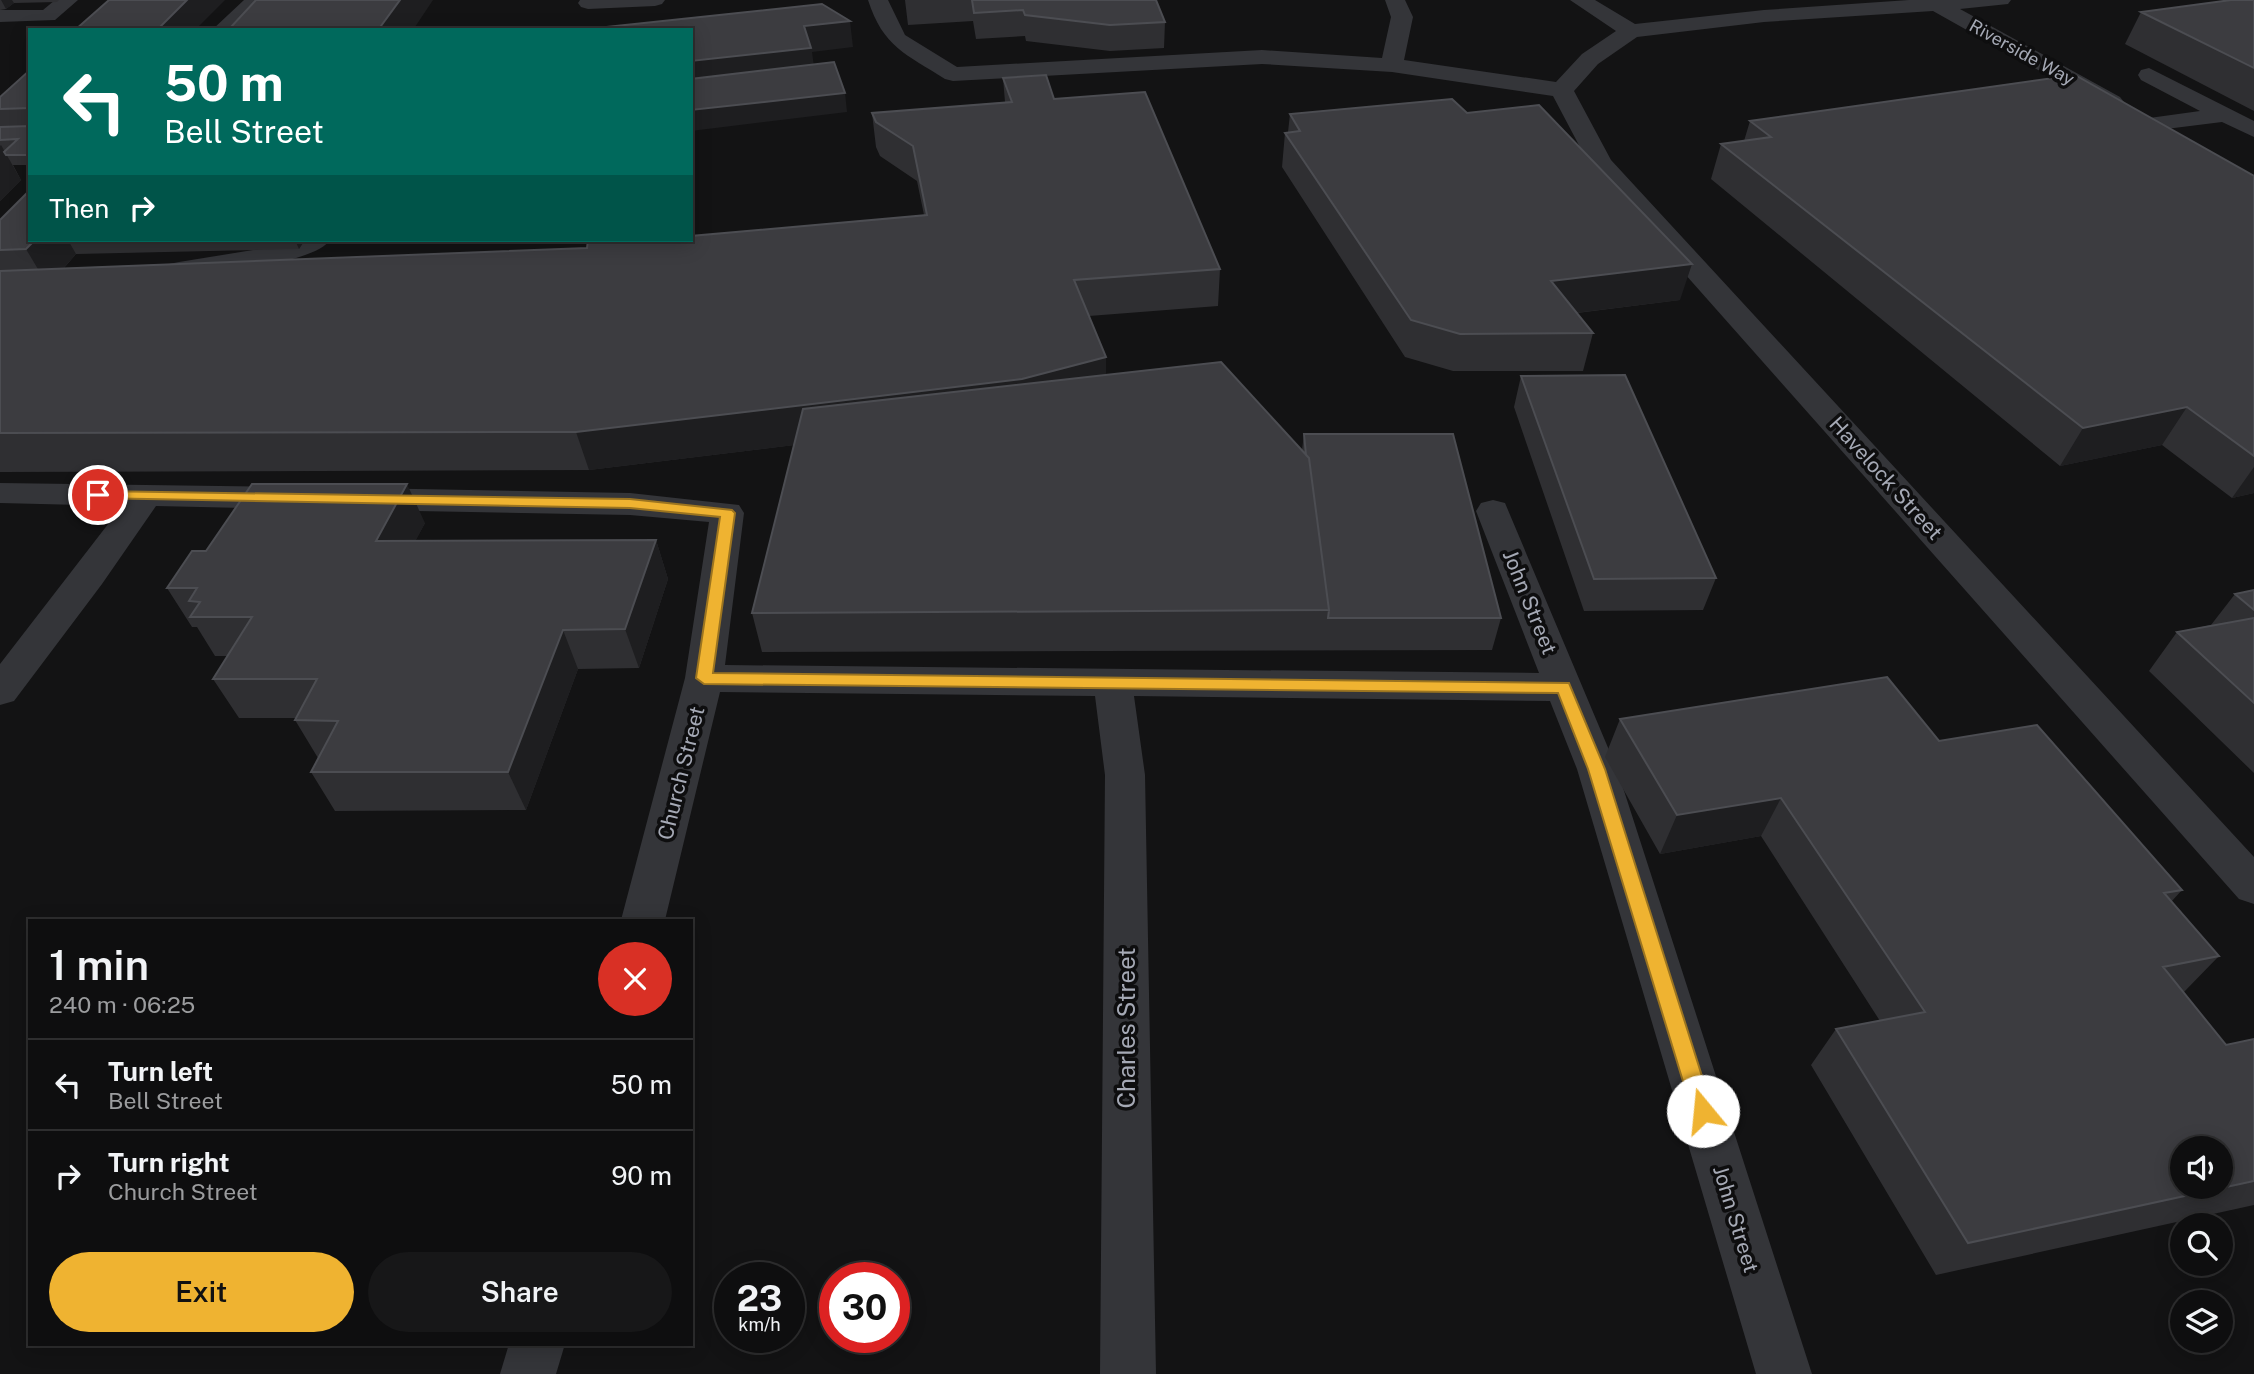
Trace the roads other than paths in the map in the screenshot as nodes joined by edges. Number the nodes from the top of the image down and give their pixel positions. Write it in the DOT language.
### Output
graph roads {
  1 [pos="68,0"];
  2 [pos="256,0"];
  3 [pos="655,0"];
  4 [pos="878,0"];
  5 [pos="1395,0"];
  6 [pos="1580,0"];
  7 [pos="2001,0"];
  8 [pos="588,3"];
  9 [pos="1936,4"];
  10 [pos="0,16"];
  11 [pos="225,28"];
  12 [pos="1632,31"];
  13 [pos="1392,65"];
  14 [pos="953,75"];
  15 [pos="2149,75"];
  16 [pos="1562,90"];
  17 [pos="983,96"];
  18 [pos="2225,115"];
  19 [pos="2150,124"];
  20 [pos="2254,130"];
  21 [pos="2185,143"];
  22 [pos="313,242"];
  23 [pos="148,276"];
  24 [pos="0,493"];
  25 [pos="146,496"];
  26 [pos="1493,511"];
  27 [pos="704,678"];
  28 [pos="1113,682"];
  29 [pos="1564,687"];
  30 [pos="0,691"];
  31 [pos="2254,886"];
  32 [pos="643,919"];
  33 [pos="536,1346"];
  34 [pos="528,1374"];
  35 [pos="1128,1374"];
  36 [pos="1784,1374"];
  1 -- 10 [label="street"];
  2 -- 11 [label="street"];
  3 -- 8 [label="street"];
  4 -- 14 [label="street"];
  5 -- 13 [label="street"];
  6 -- 12 [label="street"];
  7 -- 9 [label="street"];
  9 -- 12 [label="street"];
  9 -- 19 [label="street, Riverside Way"];
  12 -- 16 [label="street"];
  13 -- 14 [label="street"];
  13 -- 16 [label="street"];
  14 -- 17 [label="street"];
  15 -- 18 [label="street"];
  16 -- 31 [label="street, Havelock Street"];
  18 -- 19 [label="street"];
  18 -- 20 [label="street"];
  19 -- 21 [label="street, Riverside Way"];
  22 -- 23 [label="street"];
  24 -- 25 [label="street"];
  25 -- 27 [label="street, Church Street"];
  25 -- 30 [label="street"];
  26 -- 29 [label="street, John Street"];
  27 -- 28 [label="street"];
  27 -- 32 [label="street, Church Street"];
  28 -- 29 [label="street"];
  28 -- 35 [label="street, Charles Street"];
  29 -- 36 [label="street, John Street"];
  33 -- 34 [label="street"];
}
